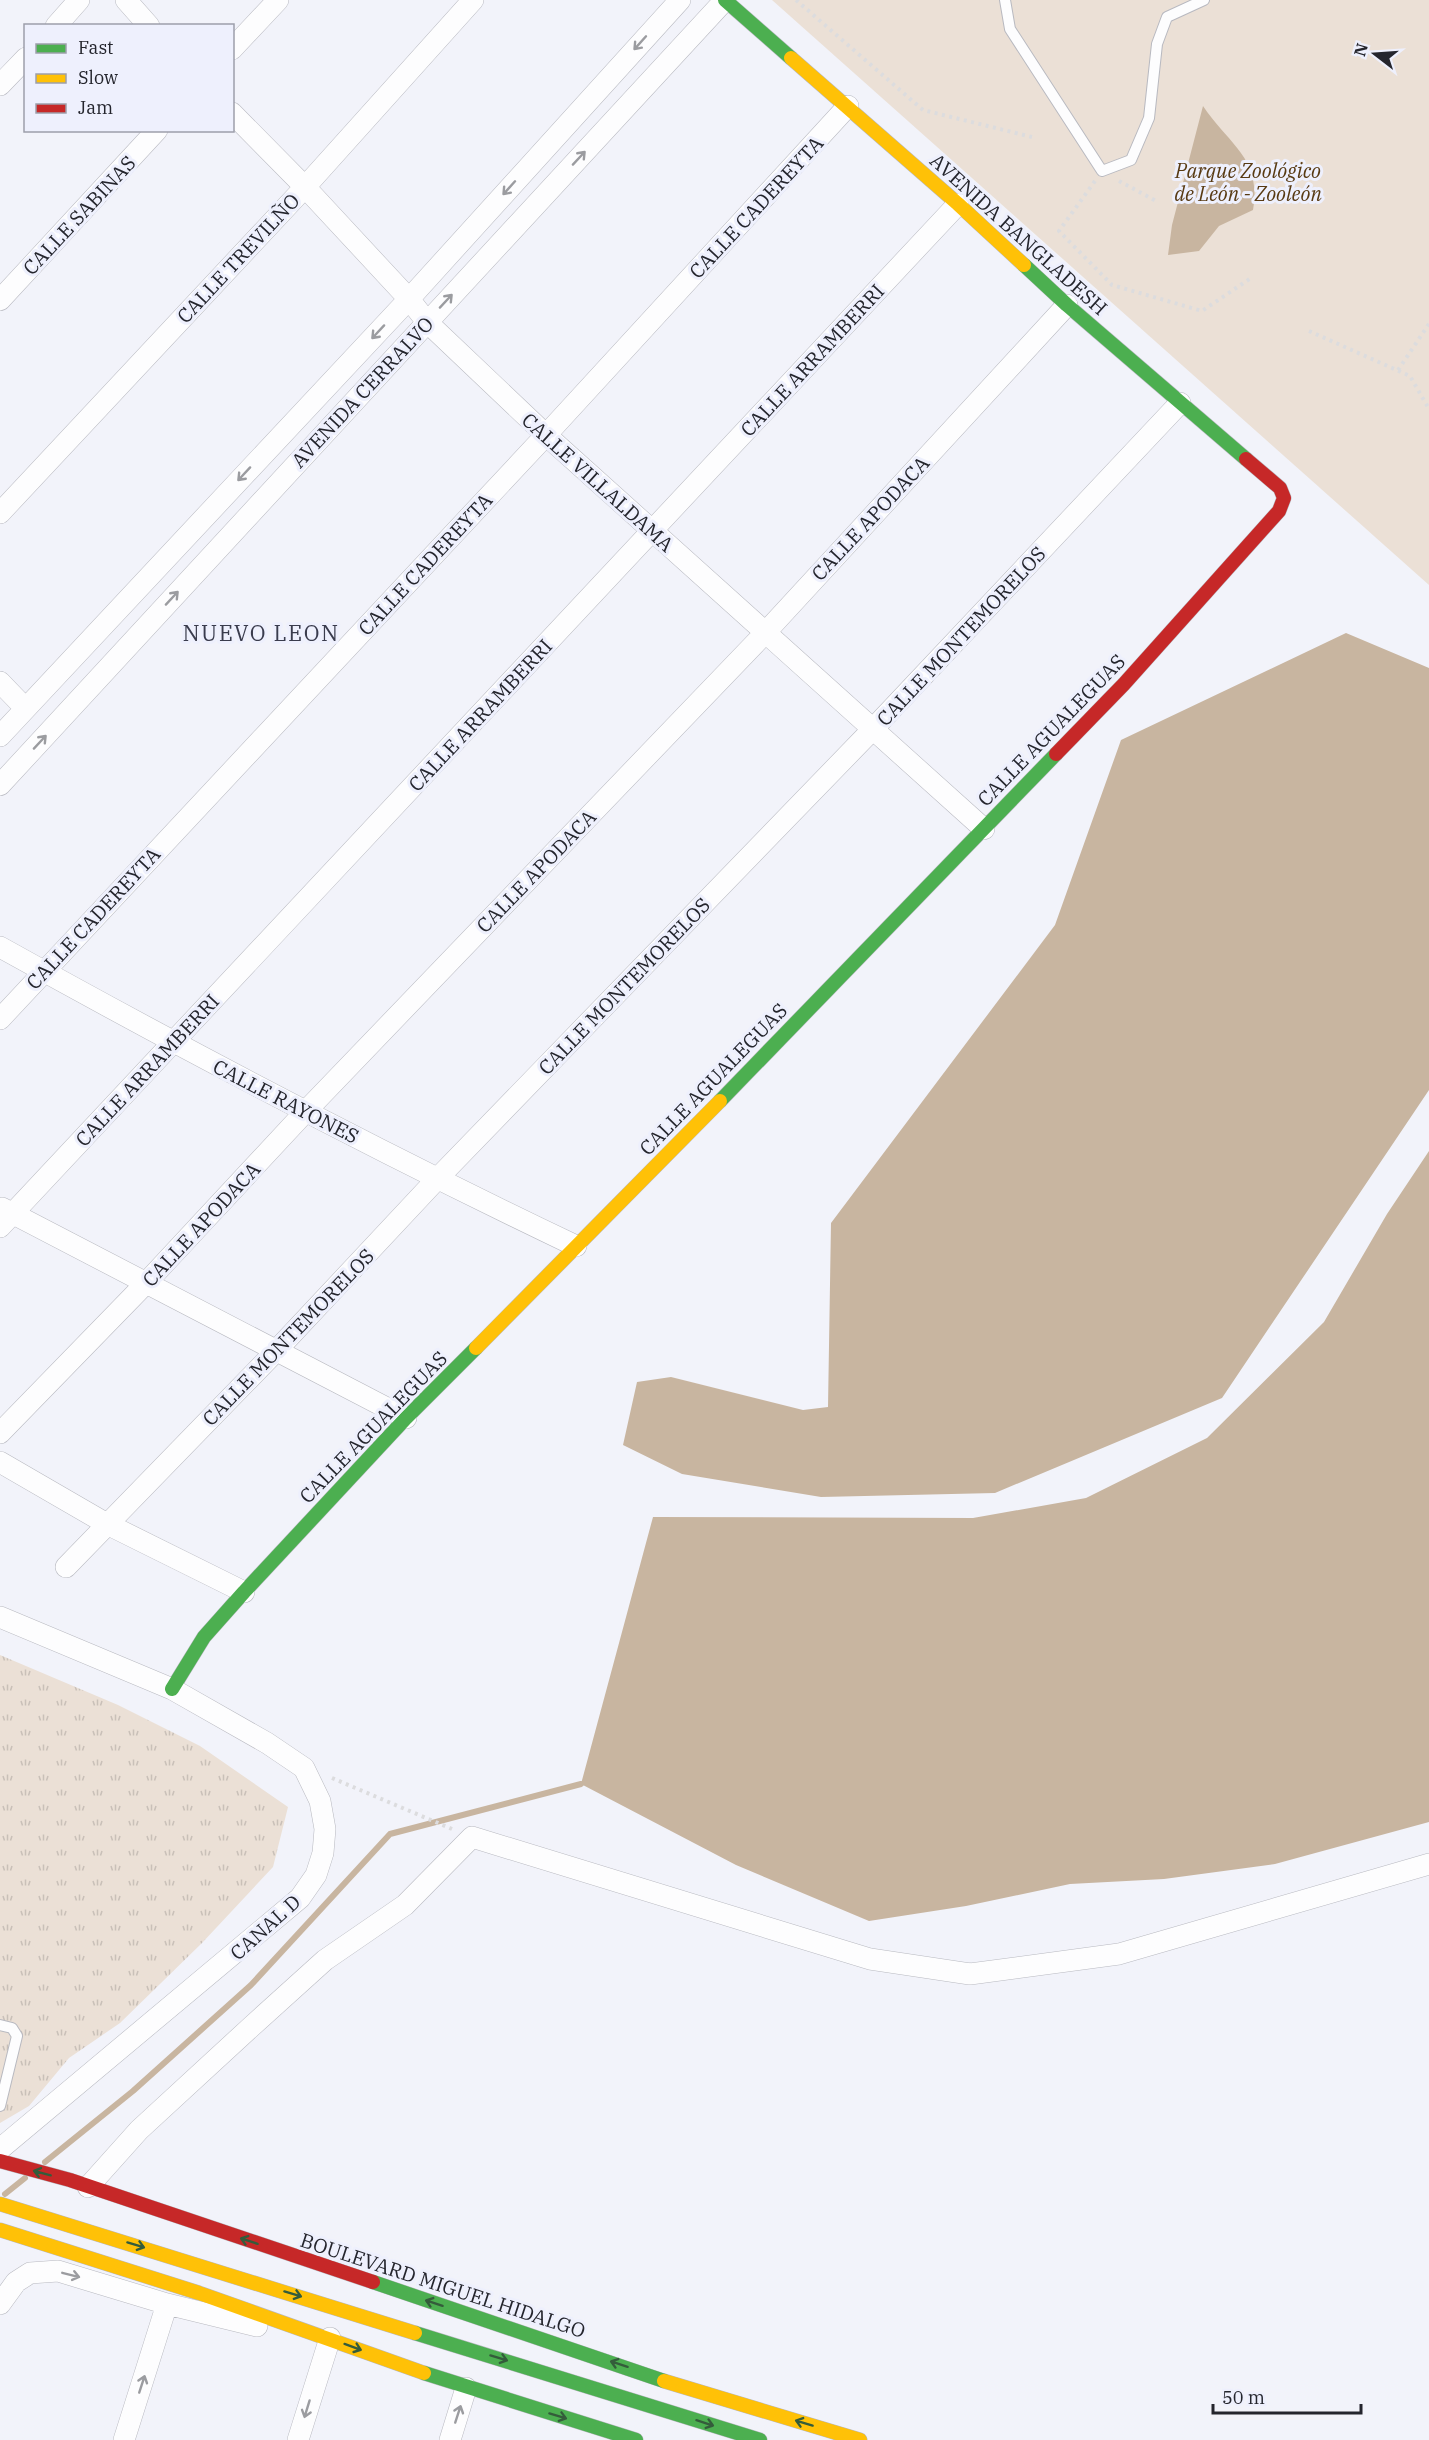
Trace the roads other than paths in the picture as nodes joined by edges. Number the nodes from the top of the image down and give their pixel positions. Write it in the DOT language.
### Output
graph roads {
  1 [pos="80,0"];
  2 [pos="126,0"];
  3 [pos="278,0"];
  4 [pos="472,0"];
  5 [pos="680,0"];
  6 [pos="725,0"];
  7 [pos="1005,0"];
  8 [pos="1204,0"];
  9 [pos="58,24"];
  10 [pos="147,24"];
  11 [pos="234,47"];
  12 [pos="24,60"];
  13 [pos="0,85"];
  14 [pos="848,106"];
  15 [pos="234,115"];
  16 [pos="156,132"];
  17 [pos="305,187"];
  18 [pos="958,204"];
  19 [pos="409,299"];
  20 [pos="0,300"];
  21 [pos="1067,305"];
  22 [pos="427,322"];
  23 [pos="1180,403"];
  24 [pos="546,435"];
  25 [pos="1284,498"];
  26 [pos="0,513"];
  27 [pos="652,531"];
  28 [pos="765,633"];
  29 [pos="0,682"];
  30 [pos="25,708"];
  31 [pos="872,730"];
  32 [pos="0,736"];
  33 [pos="0,785"];
  34 [pos="984,829"];
  35 [pos="0,947"];
  36 [pos="44,971"];
  37 [pos="0,1018"];
  38 [pos="173,1043"];
  39 [pos="306,1111"];
  40 [pos="436,1180"];
  41 [pos="4,1216"];
  42 [pos="576,1246"];
  43 [pos="146,1283"];
  44 [pos="275,1352"];
  45 [pos="406,1418"];
  46 [pos="0,1433"];
  47 [pos="0,1462"];
  48 [pos="107,1524"];
  49 [pos="66,1567"];
  50 [pos="244,1592"];
  51 [pos="0,1617"];
  52 [pos="172,1689"];
  53 [pos="1429,1864"];
  54 [pos="0,2025"];
  55 [pos="0,2106"];
  56 [pos="5,2158"];
  57 [pos="79,2184"];
  58 [pos="0,2204"];
  59 [pos="0,2230"];
  60 [pos="0,2304"];
  61 [pos="167,2304"];
  62 [pos="292,2325"];
  63 [pos="330,2338"];
  64 [pos="647,2374"];
  65 [pos="674,2384"];
  66 [pos="466,2388"];
  67 [pos="638,2401"];
  68 [pos="664,2415"];
  69 [pos="630,2433"];
  70 [pos="124,2440"];
  71 [pos="298,2440"];
  72 [pos="450,2440"];
  73 [pos="760,2440"];
  74 [pos="860,2440"];
  1 -- 9 [label="street"];
  2 -- 10 [label="street"];
  3 -- 11 [label="street"];
  4 -- 17 [label="street, CALLE TREVILÑO"];
  5 -- 19 [label="street, AVENIDA CERRALVO, one-way"];
  6 -- 14 [label="street, AVENIDA BANGLADESH"];
  22 -- 6 [label="street, AVENIDA CERRALVO, one-way"];
  7 -- 8 [label="lane"];
  12 -- 13 [label="street"];
  14 -- 18 [label="street, AVENIDA BANGLADESH"];
  14 -- 24 [label="street, CALLE CADEREYTA"];
  15 -- 17 [label="street, CALLE VILLALDAMA"];
  16 -- 20 [label="street, CALLE SABINAS"];
  17 -- 19 [label="street, CALLE VILLALDAMA"];
  17 -- 26 [label="street, CALLE TREVILÑO"];
  18 -- 21 [label="street, AVENIDA BANGLADESH"];
  18 -- 27 [label="street, CALLE ARRAMBERRI"];
  19 -- 22 [label="street, CALLE VILLALDAMA"];
  19 -- 30 [label="street, AVENIDA CERRALVO, one-way"];
  21 -- 23 [label="street, AVENIDA BANGLADESH"];
  21 -- 28 [label="street, CALLE APODACA"];
  22 -- 24 [label="street, CALLE VILLALDAMA"];
  33 -- 22 [label="street, AVENIDA CERRALVO, one-way"];
  23 -- 25 [label="street, AVENIDA BANGLADESH"];
  23 -- 31 [label="street, CALLE MONTEMORELOS"];
  24 -- 27 [label="street, CALLE VILLALDAMA"];
  24 -- 36 [label="street, CALLE CADEREYTA"];
  25 -- 34 [label="street, CALLE AGUALEGUAS"];
  27 -- 28 [label="street, CALLE VILLALDAMA"];
  27 -- 38 [label="street, CALLE ARRAMBERRI"];
  28 -- 31 [label="street, CALLE VILLALDAMA"];
  28 -- 39 [label="street, CALLE APODACA"];
  29 -- 30 [label="street"];
  30 -- 32 [label="street, AVENIDA CERRALVO"];
  31 -- 34 [label="street, CALLE VILLALDAMA"];
  31 -- 40 [label="street, CALLE MONTEMORELOS"];
  34 -- 42 [label="street, CALLE AGUALEGUAS"];
  35 -- 36 [label="street, CALLE RAYONES"];
  36 -- 37 [label="street, CALLE CADEREYTA"];
  36 -- 38 [label="street, CALLE RAYONES"];
  38 -- 39 [label="street, CALLE RAYONES"];
  38 -- 41 [label="street, CALLE ARRAMBERRI"];
  39 -- 40 [label="street, CALLE RAYONES"];
  39 -- 43 [label="street, CALLE APODACA"];
  40 -- 42 [label="street, CALLE RAYONES"];
  40 -- 44 [label="street, CALLE MONTEMORELOS"];
  41 -- 43 [label="street"];
  42 -- 45 [label="street, CALLE AGUALEGUAS"];
  43 -- 44 [label="street"];
  43 -- 46 [label="street, CALLE APODACA"];
  44 -- 45 [label="street"];
  44 -- 48 [label="street, CALLE MONTEMORELOS"];
  45 -- 50 [label="street, CALLE AGUALEGUAS"];
  47 -- 48 [label="street"];
  48 -- 49 [label="street, CALLE MONTEMORELOS"];
  48 -- 50 [label="street"];
  50 -- 52 [label="street, CALLE AGUALEGUAS"];
  51 -- 52 [label="street"];
  52 -- 56 [label="street, CANAL D"];
  53 -- 57 [label="street"];
  54 -- 55 [label="lane"];
  57 -- 56 [label="street, BOULEVARD MIGUEL HIDALGO, one-way"];
  64 -- 57 [label="street, BOULEVARD MIGUEL HIDALGO, one-way"];
  58 -- 67 [label="street, one-way"];
  59 -- 62 [label="street"];
  60 -- 61 [label="street, one-way"];
  61 -- 62 [label="street"];
  70 -- 61 [label="street, one-way"];
  62 -- 63 [label="street"];
  63 -- 66 [label="street, one-way"];
  63 -- 71 [label="street, one-way"];
  64 -- 65 [label="street, BOULEVARD MIGUEL HIDALGO"];
  64 -- 67 [label="street"];
  65 -- 68 [label="street"];
  74 -- 65 [label="street, BOULEVARD MIGUEL HIDALGO, one-way"];
  66 -- 69 [label="street, one-way"];
  72 -- 66 [label="street, one-way"];
  67 -- 68 [label="street"];
  67 -- 69 [label="street"];
  68 -- 73 [label="street, one-way"];
}
